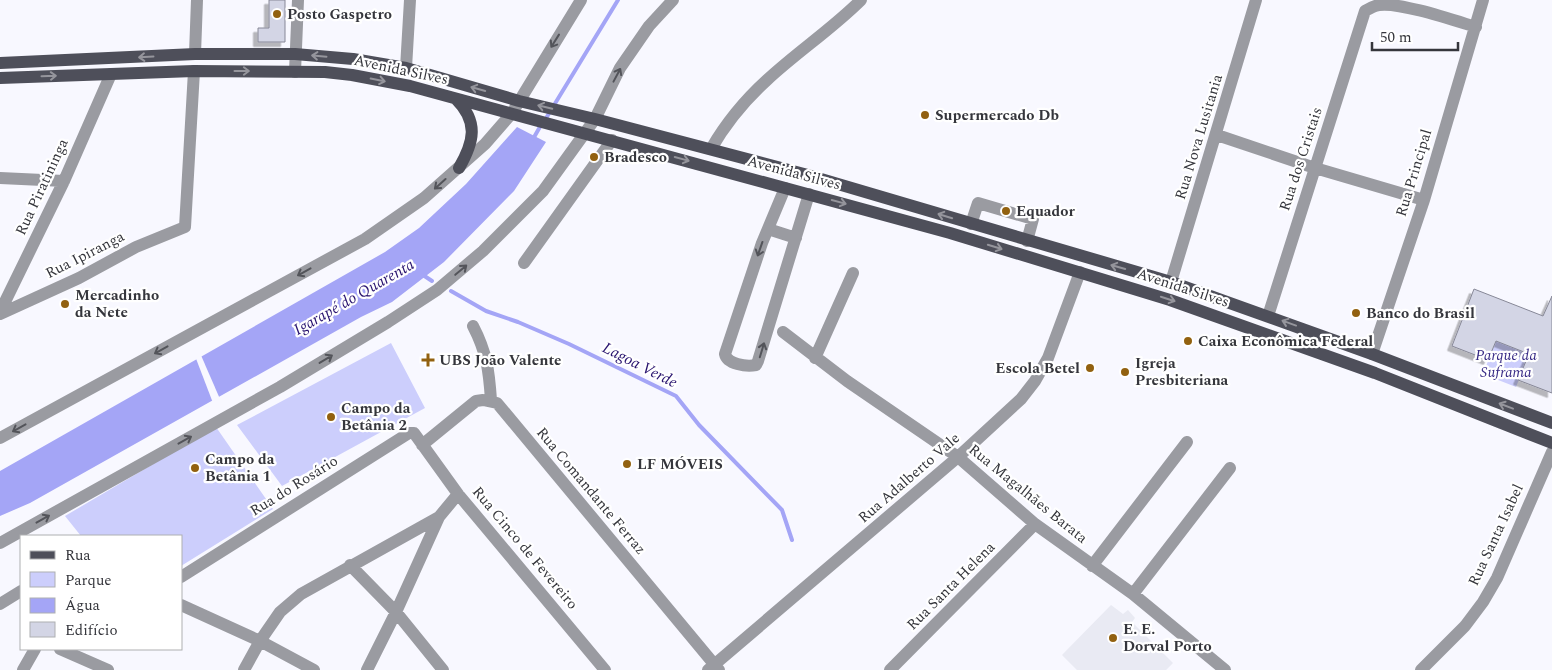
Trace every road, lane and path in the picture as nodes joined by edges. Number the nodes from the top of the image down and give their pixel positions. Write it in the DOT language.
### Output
graph roads {
  1 [pos="197,0"];
  2 [pos="298,0"];
  3 [pos="410,0"];
  4 [pos="581,0"];
  5 [pos="673,0"];
  6 [pos="861,0"];
  7 [pos="1256,0"];
  8 [pos="1484,0"];
  9 [pos="1476,27"];
  10 [pos="195,54"];
  11 [pos="295,54"];
  12 [pos="0,63"];
  13 [pos="406,68"];
  14 [pos="194,71"];
  15 [pos="294,72"];
  16 [pos="111,74"];
  17 [pos="0,78"];
  18 [pos="456,99"];
  19 [pos="522,101"];
  20 [pos="516,114"];
  21 [pos="595,118"];
  22 [pos="585,132"];
  23 [pos="1217,134"];
  24 [pos="612,140"];
  25 [pos="711,149"];
  26 [pos="458,168"];
  27 [pos="1315,168"];
  28 [pos="0,178"];
  29 [pos="64,181"];
  30 [pos="785,188"];
  31 [pos="809,194"];
  32 [pos="1424,200"];
  33 [pos="972,224"];
  34 [pos="768,229"];
  35 [pos="796,238"];
  36 [pos="1027,241"];
  37 [pos="524,263"];
  38 [pos="1080,272"];
  39 [pos="853,273"];
  40 [pos="1171,282"];
  41 [pos="0,313"];
  42 [pos="1268,316"];
  43 [pos="473,326"];
  44 [pos="782,332"];
  45 [pos="1372,354"];
  46 [pos="815,358"];
  47 [pos="491,400"];
  48 [pos="1552,423"];
  49 [pos="0,438"];
  50 [pos="1187,442"];
  51 [pos="1552,443"];
  52 [pos="422,445"];
  53 [pos="1552,452"];
  54 [pos="958,457"];
  55 [pos="1230,468"];
  56 [pos="458,494"];
  57 [pos="439,517"];
  58 [pos="1035,524"];
  59 [pos="22,534"];
  60 [pos="0,543"];
  61 [pos="350,565"];
  62 [pos="1092,566"];
  63 [pos="182,576"];
  64 [pos="20,592"];
  65 [pos="1133,594"];
  66 [pos="0,604"];
  67 [pos="182,605"];
  68 [pos="396,612"];
  69 [pos="260,641"];
  70 [pos="34,650"];
  71 [pos="62,650"];
  72 [pos="714,668"];
  73 [pos="23,670"];
  74 [pos="108,670"];
  75 [pos="244,670"];
  76 [pos="314,670"];
  77 [pos="367,670"];
  78 [pos="443,670"];
  79 [pos="605,670"];
  80 [pos="890,670"];
  81 [pos="1225,670"];
  82 [pos="1421,670"];
  1 -- 10 [label="street"];
  2 -- 11 [label="street"];
  3 -- 13 [label="street"];
  4 -- 19 [label="street, one-way"];
  21 -- 5 [label="street, one-way"];
  6 -- 25 [label="street"];
  7 -- 23 [label="street, Rua Nova Lusitania"];
  8 -- 9 [label="street, Rua Principal"];
  9 -- 27 [label="street, Rua dos Cristais"];
  9 -- 32 [label="street, Rua Principal"];
  10 -- 11 [label="main road, Avenida Silves"];
  10 -- 12 [label="main road, Avenida Silves, one-way"];
  13 -- 11 [label="main road, Avenida Silves, one-way"];
  11 -- 15 [label="street"];
  19 -- 13 [label="main road, Avenida Silves, one-way"];
  14 -- 15 [label="main road, Avenida Silves, one-way"];
  14 -- 16 [label="main road, Avenida Silves"];
  14 -- 41 [label="street, Rua Ipiranga"];
  15 -- 18 [label="main road, Avenida Silves, one-way"];
  17 -- 16 [label="main road, Avenida Silves, one-way"];
  16 -- 29 [label="street, Rua Piratininga"];
  18 -- 20 [label="main road, Avenida Silves"];
  18 -- 26 [label="main road"];
  19 -- 20 [label="street"];
  21 -- 19 [label="main road, Avenida Silves, one-way"];
  20 -- 22 [label="main road, Avenida Silves"];
  20 -- 26 [label="street"];
  21 -- 22 [label="street"];
  21 -- 25 [label="main road, Avenida Silves"];
  22 -- 24 [label="main road, Avenida Silves"];
  59 -- 22 [label="street, one-way"];
  23 -- 27 [label="street"];
  23 -- 40 [label="street, Rua Nova Lusitania"];
  24 -- 30 [label="main road, Avenida Silves, one-way"];
  24 -- 37 [label="street"];
  33 -- 25 [label="main road, Avenida Silves, one-way"];
  26 -- 49 [label="street, one-way"];
  27 -- 32 [label="street"];
  27 -- 42 [label="street, Rua dos Cristais"];
  28 -- 29 [label="street"];
  29 -- 41 [label="street, Rua Piratininga"];
  30 -- 31 [label="main road, Avenida Silves"];
  30 -- 34 [label="street"];
  31 -- 35 [label="street"];
  31 -- 38 [label="main road, Avenida Silves, one-way"];
  32 -- 45 [label="street, Rua Principal"];
  33 -- 36 [label="main road, Avenida Silves"];
  33 -- 36 [label="street"];
  34 -- 35 [label="street"];
  34 -- 35 [label="street, one-way"];
  40 -- 36 [label="main road, Avenida Silves, one-way"];
  38 -- 51 [label="main road, Avenida Silves, one-way"];
  38 -- 54 [label="street, Rua Adalberto Vale"];
  39 -- 46 [label="street"];
  40 -- 42 [label="main road, Avenida Silves"];
  45 -- 42 [label="main road, Avenida Silves, one-way"];
  43 -- 47 [label="street"];
  44 -- 46 [label="street, Rua Magalhães Barata"];
  48 -- 45 [label="main road, Avenida Silves, one-way"];
  46 -- 54 [label="street, Rua Magalhães Barata"];
  47 -- 52 [label="street"];
  47 -- 72 [label="street, Rua Comandante Ferraz"];
  50 -- 62 [label="street"];
  52 -- 56 [label="street, Rua Cinco de Fevereiro"];
  52 -- 63 [label="street, Rua do Rosário"];
  53 -- 82 [label="street, Rua Santa Isabel"];
  54 -- 58 [label="street, Rua Magalhães Barata"];
  54 -- 72 [label="street, Rua Adalberto Vale"];
  55 -- 65 [label="street"];
  56 -- 57 [label="street"];
  56 -- 79 [label="street, Rua Cinco de Fevereiro"];
  57 -- 61 [label="street"];
  57 -- 68 [label="street"];
  58 -- 62 [label="street, Rua Magalhães Barata"];
  58 -- 80 [label="street, Rua Santa Helena"];
  59 -- 60 [label="street"];
  61 -- 68 [label="street"];
  61 -- 69 [label="street"];
  62 -- 65 [label="street, Rua Magalhães Barata"];
  64 -- 66 [label="street"];
  65 -- 81 [label="street, Rua Magalhães Barata"];
  67 -- 69 [label="street"];
  68 -- 77 [label="street"];
  68 -- 78 [label="street"];
  69 -- 75 [label="street"];
  69 -- 76 [label="street"];
  70 -- 73 [label="street"];
  71 -- 74 [label="street"];
}
